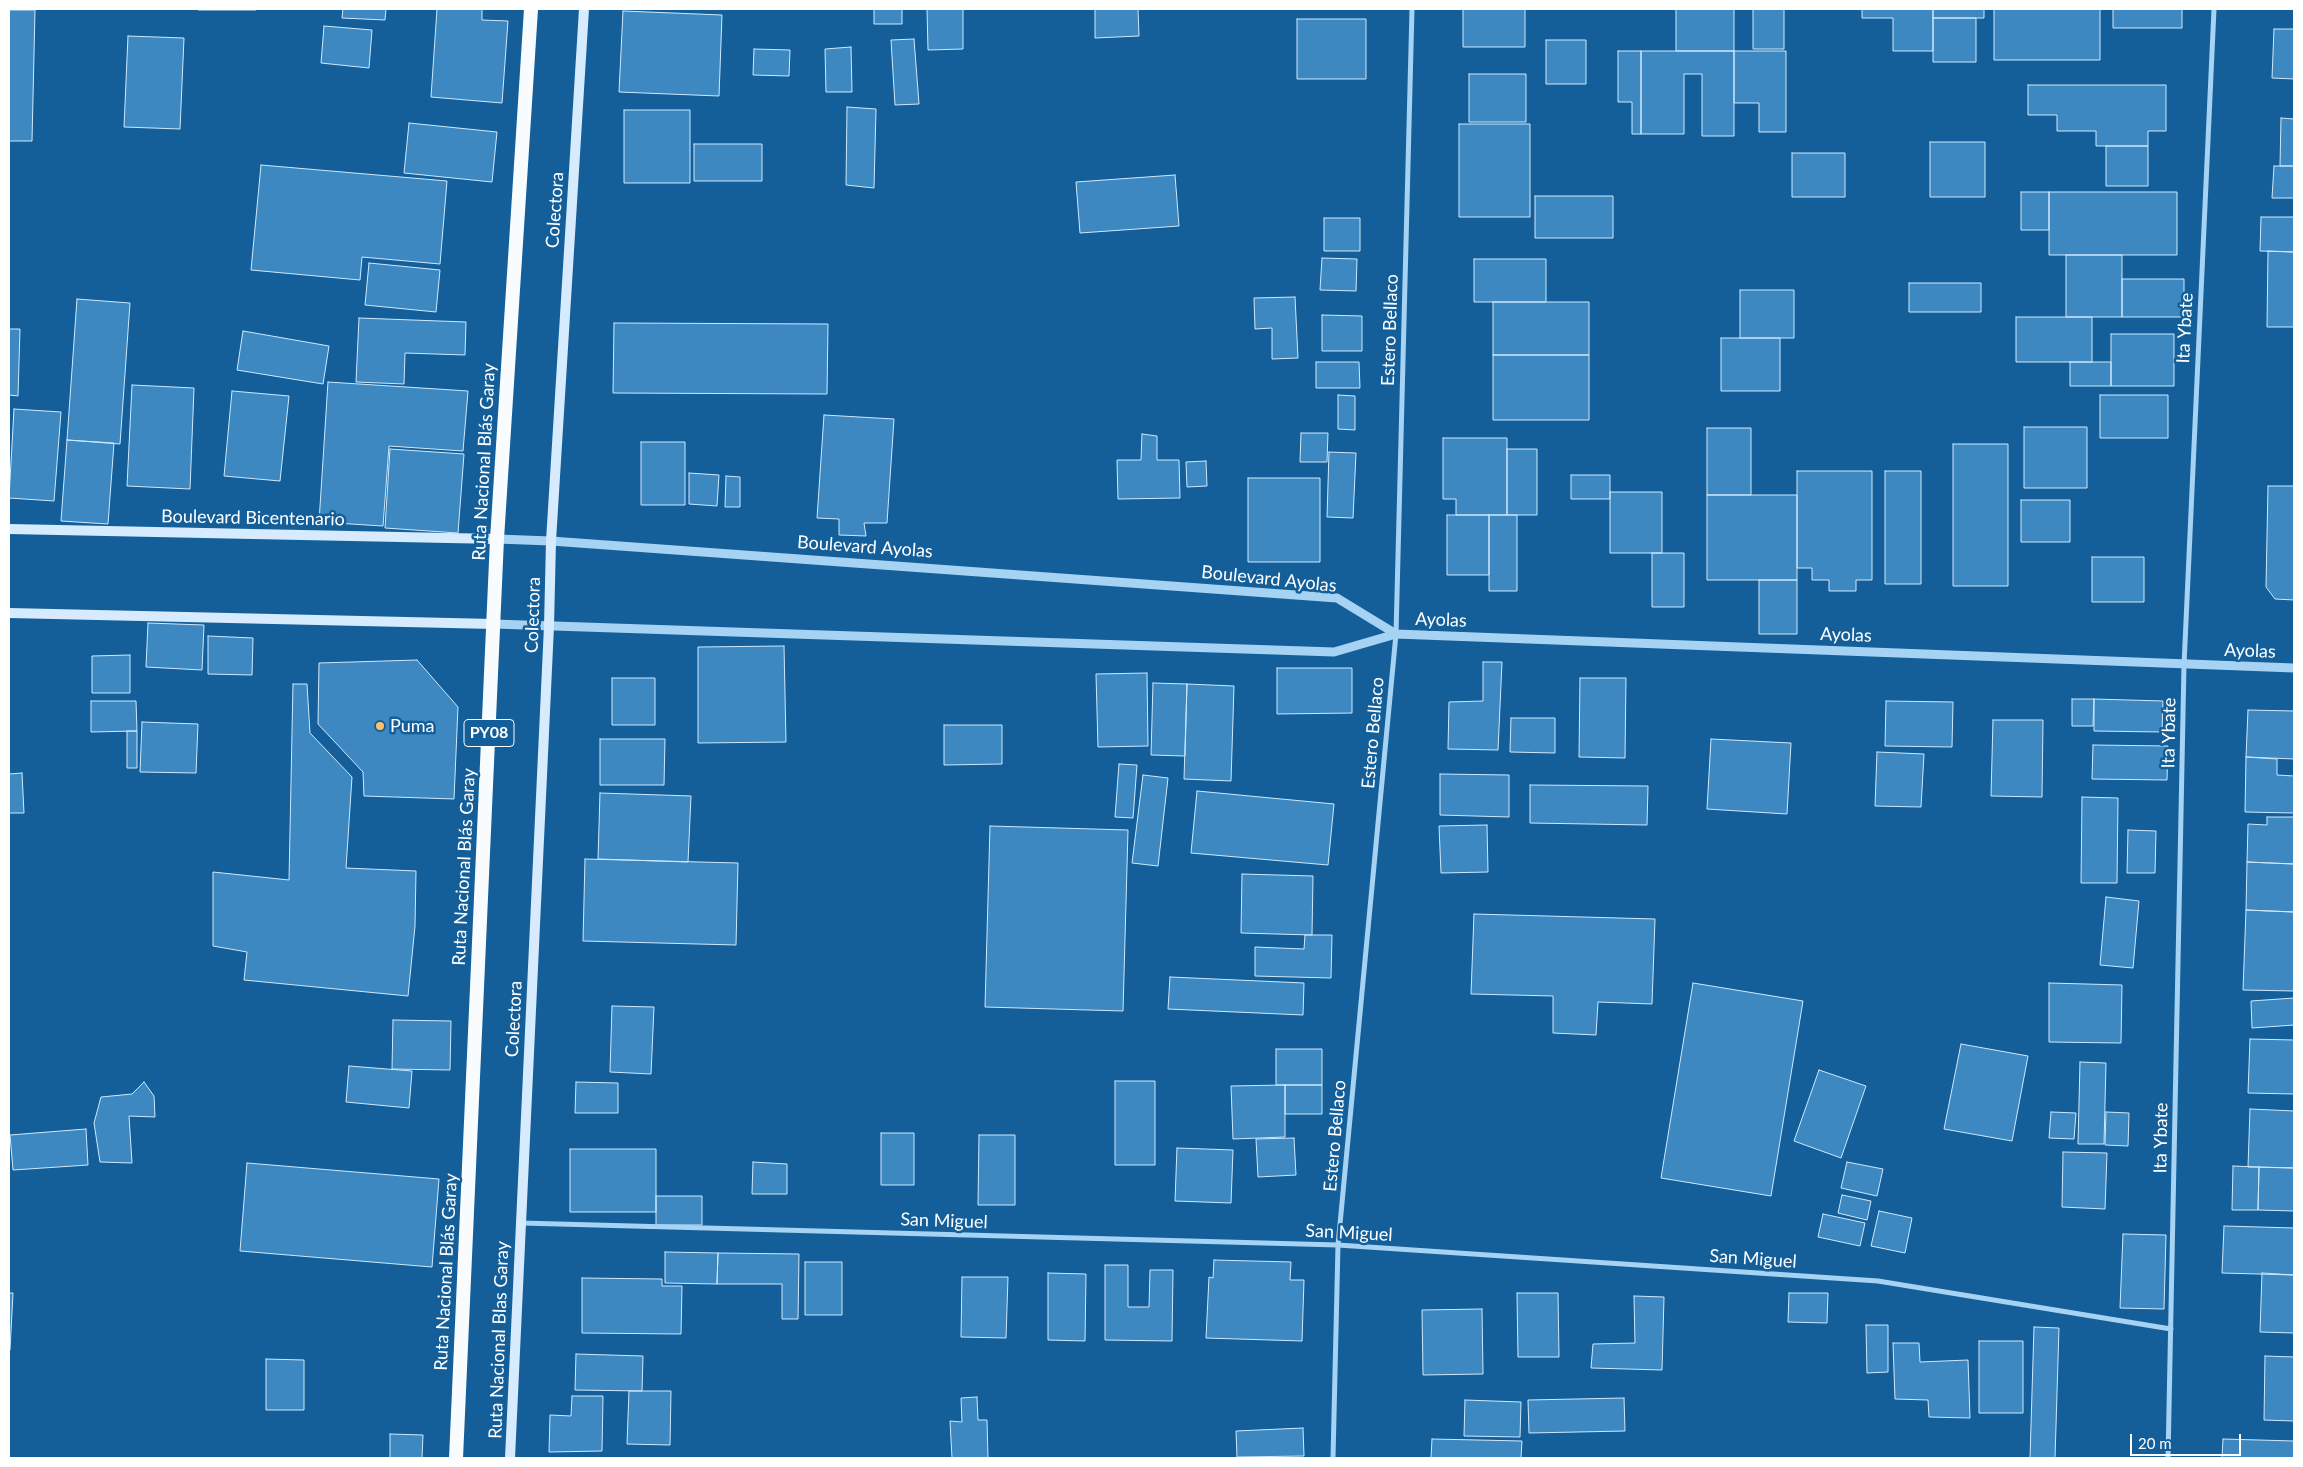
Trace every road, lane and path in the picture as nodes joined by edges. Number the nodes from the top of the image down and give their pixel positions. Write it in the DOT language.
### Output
graph roads {
  1 [pos="531,9"];
  2 [pos="584,9"];
  3 [pos="1412,9"];
  4 [pos="2214,9"];
  5 [pos="9,529"];
  6 [pos="497,539"];
  7 [pos="551,541"];
  8 [pos="9,613"];
  9 [pos="494,624"];
  10 [pos="549,626"];
  11 [pos="1396,634"];
  12 [pos="2184,665"];
  13 [pos="2294,668"];
  14 [pos="521,1223"];
  15 [pos="1338,1245"];
  16 [pos="2171,1329"];
  17 [pos="456,1458"];
  18 [pos="510,1458"];
  19 [pos="1333,1458"];
  20 [pos="2168,1458"];
  1 -- 6 [label="highway, Ruta Nacional Blás Garay / PY08"];
  2 -- 7 [label="main road, Colectora"];
  3 -- 11 [label="street, Estero Bellaco"];
  4 -- 12 [label="street, Ita Ybate"];
  5 -- 6 [label="main road, Boulevard Bicentenario"];
  6 -- 7 [label="street, Boulevard Ayolas"];
  6 -- 9 [label="highway, Ruta Nacional Blás Garay / PY08"];
  7 -- 10 [label="main road, Colectora"];
  7 -- 11 [label="street, Boulevard Ayolas"];
  8 -- 9 [label="main road"];
  9 -- 10 [label="street"];
  9 -- 17 [label="highway, Ruta Nacional Blás Garay / PY08"];
  10 -- 11 [label="street"];
  10 -- 14 [label="main road, Colectora"];
  11 -- 12 [label="street, Ayolas"];
  11 -- 15 [label="street, Estero Bellaco"];
  12 -- 13 [label="street, Ayolas"];
  12 -- 16 [label="street, Ita Ybate"];
  14 -- 15 [label="street, San Miguel"];
  14 -- 18 [label="main road, Ruta Nacional Blas Garay"];
  15 -- 16 [label="street, San Miguel"];
  15 -- 19 [label="street, Estero Bellaco"];
  16 -- 20 [label="street, Ita Ybate"];
}
